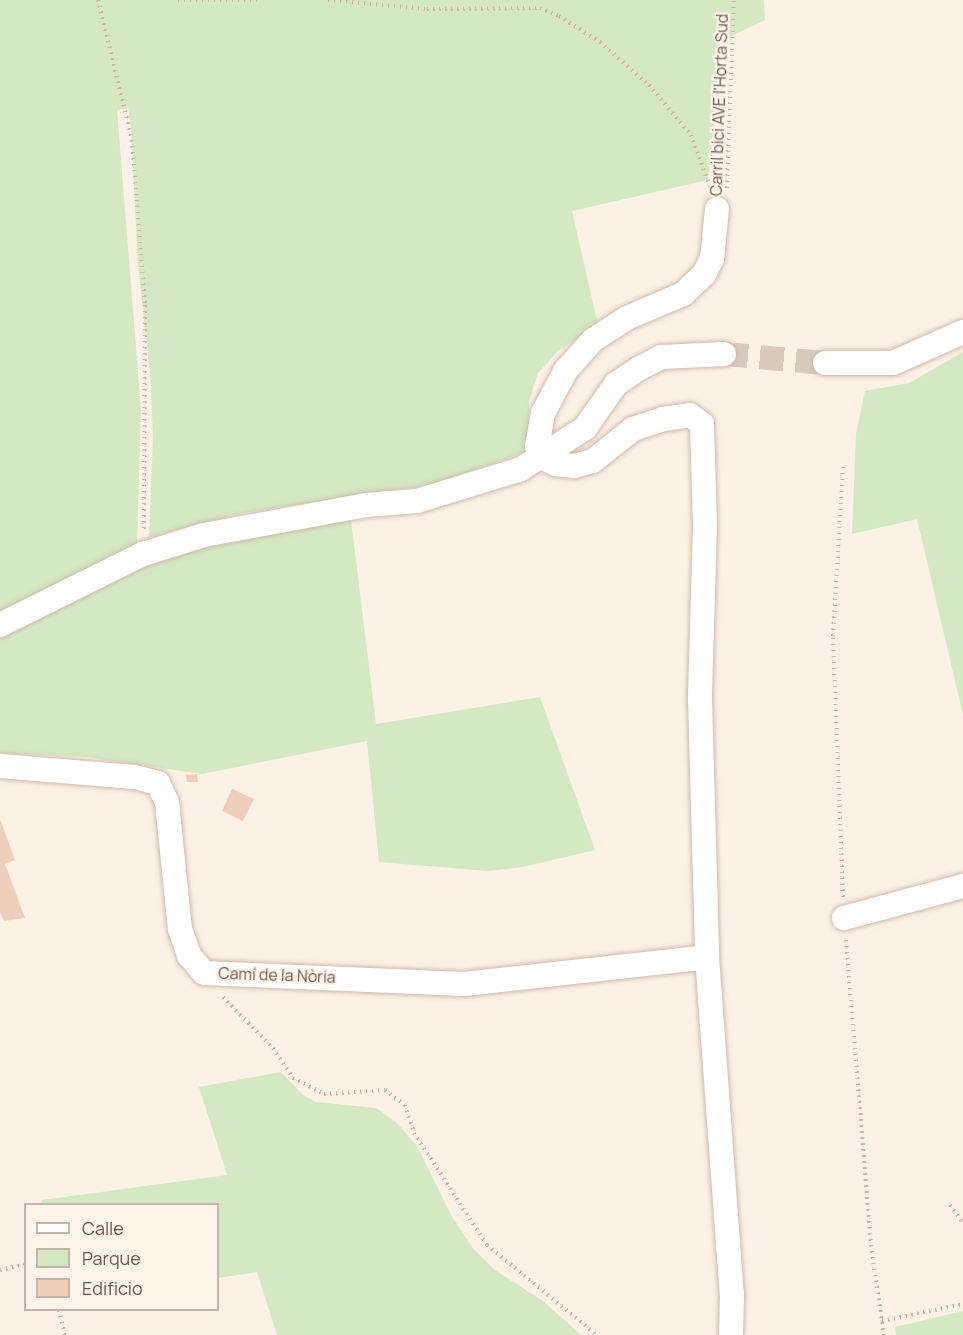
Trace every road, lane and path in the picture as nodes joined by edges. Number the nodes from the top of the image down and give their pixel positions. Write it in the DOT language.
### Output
graph roads {
  1 [pos="98,0"];
  2 [pos="178,0"];
  3 [pos="256,0"];
  4 [pos="328,0"];
  5 [pos="734,0"];
  6 [pos="722,201"];
  7 [pos="963,332"];
  8 [pos="724,354"];
  9 [pos="825,363"];
  10 [pos="542,457"];
  11 [pos="143,554"];
  12 [pos="0,625"];
  13 [pos="0,766"];
  14 [pos="963,886"];
  15 [pos="844,918"];
  16 [pos="707,957"];
  17 [pos="204,973"];
  18 [pos="950,1205"];
  19 [pos="963,1221"];
  20 [pos="24,1264"];
  21 [pos="0,1270"];
  22 [pos="963,1304"];
  23 [pos="58,1311"];
  24 [pos="882,1321"];
  25 [pos="65,1335"];
  26 [pos="597,1335"];
  27 [pos="731,1335"];
  1 -- 11 [label="path"];
  2 -- 3 [label="path"];
  4 -- 6 [label="path"];
  5 -- 6 [label="path, Carril bici AVE l'Horta Sud"];
  6 -- 10 [label="street"];
  7 -- 9 [label="street"];
  8 -- 10 [label="street"];
  10 -- 11 [label="street"];
  10 -- 16 [label="street"];
  11 -- 12 [label="street"];
  13 -- 17 [label="street, Camí de la Nòria"];
  14 -- 15 [label="street"];
  16 -- 17 [label="street, Camí de la Nòria"];
  16 -- 27 [label="street"];
  17 -- 26 [label="path"];
  18 -- 19 [label="path"];
  20 -- 21 [label="path"];
  22 -- 24 [label="path"];
  23 -- 25 [label="path"];
}
